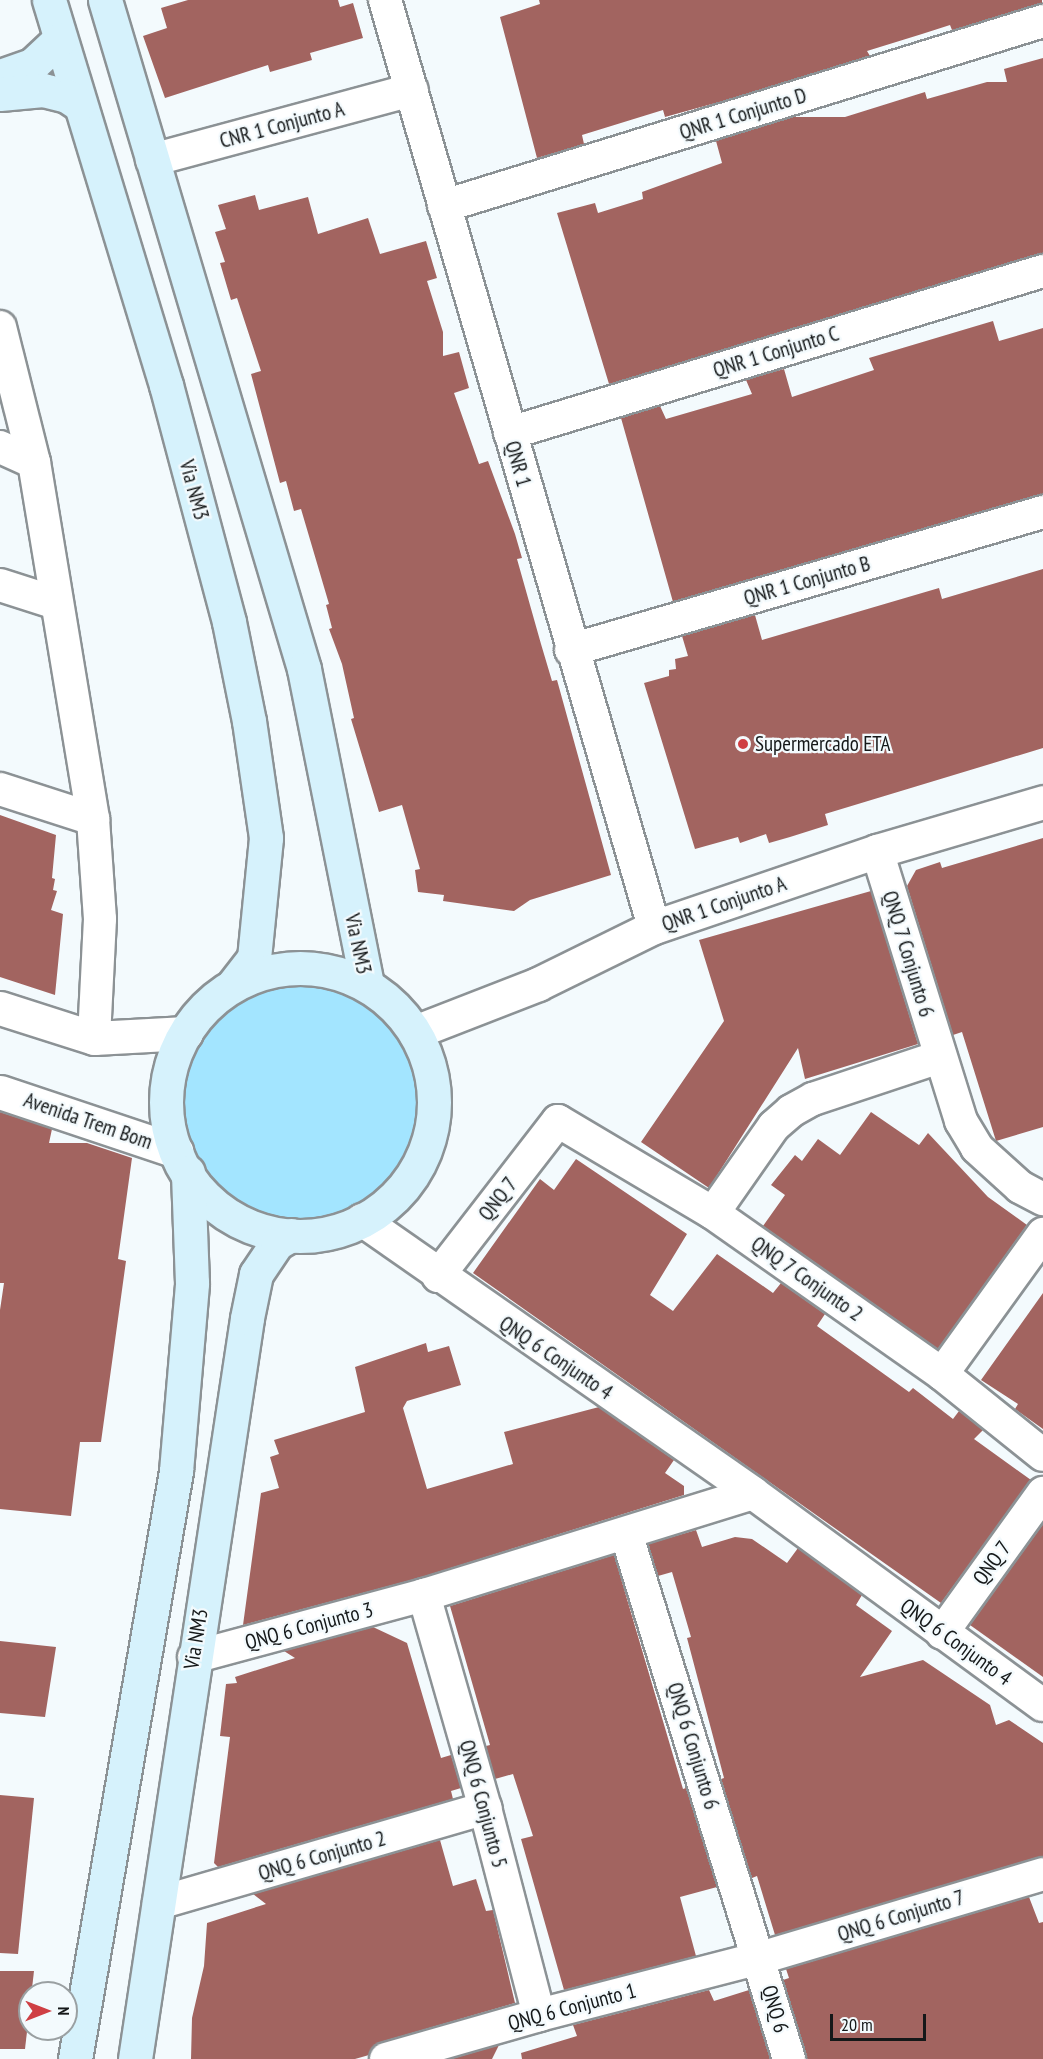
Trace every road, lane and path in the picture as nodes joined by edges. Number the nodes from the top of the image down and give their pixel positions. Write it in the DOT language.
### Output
graph roads {
  1 [pos="49,0"];
  2 [pos="105,0"];
  3 [pos="385,0"];
  4 [pos="1043,21"];
  5 [pos="60,39"];
  6 [pos="0,76"];
  7 [pos="412,90"];
  8 [pos="0,94"];
  9 [pos="79,104"];
  10 [pos="152,160"];
  11 [pos="444,206"];
  12 [pos="1043,271"];
  13 [pos="0,327"];
  14 [pos="510,433"];
  15 [pos="0,447"];
  16 [pos="34,462"];
  17 [pos="1043,512"];
  18 [pos="0,585"];
  19 [pos="56,603"];
  20 [pos="571,650"];
  21 [pos="0,789"];
  22 [pos="1043,802"];
  23 [pos="93,819"];
  24 [pos="877,851"];
  25 [pos="654,927"];
  26 [pos="233,985"];
  27 [pos="367,985"];
  28 [pos="0,1008"];
  29 [pos="415,1032"];
  30 [pos="186,1033"];
  31 [pos="94,1038"];
  32 [pos="939,1057"];
  33 [pos="0,1092"];
  34 [pos="558,1121"];
  35 [pos="182,1162"];
  36 [pos="1043,1199"];
  37 [pos="713,1213"];
  38 [pos="362,1220"];
  39 [pos="1043,1234"];
  40 [pos="291,1235"];
  41 [pos="438,1276"];
  42 [pos="942,1374"];
  43 [pos="1043,1455"];
  44 [pos="753,1493"];
  45 [pos="1043,1493"];
  46 [pos="626,1533"];
  47 [pos="424,1595"];
  48 [pos="942,1633"];
  49 [pos="194,1657"];
  50 [pos="1043,1705"];
  51 [pos="485,1808"];
  52 [pos="1043,1874"];
  53 [pos="159,1903"];
  54 [pos="760,1959"];
  55 [pos="539,2015"];
  56 [pos="75,2059"];
  57 [pos="135,2059"];
  58 [pos="386,2059"];
  59 [pos="789,2059"];
  1 -- 5 [label="main road, Via NM3"];
  2 -- 10 [label="main road, Via NM3"];
  3 -- 7 [label="street, QNR 1"];
  4 -- 11 [label="street, QNR 1 Conjunto D"];
  5 -- 6 [label="main road"];
  5 -- 9 [label="main road, Via NM3"];
  7 -- 10 [label="street, CNR 1 Conjunto A"];
  7 -- 11 [label="street, QNR 1"];
  8 -- 9 [label="main road"];
  9 -- 26 [label="main road, Via NM3"];
  10 -- 27 [label="main road, Via NM3"];
  11 -- 14 [label="street, QNR 1"];
  12 -- 14 [label="street, QNR 1 Conjunto C"];
  13 -- 16 [label="street"];
  14 -- 20 [label="street, QNR 1"];
  15 -- 16 [label="street"];
  16 -- 19 [label="street"];
  17 -- 20 [label="street, QNR 1 Conjunto B"];
  18 -- 19 [label="street"];
  19 -- 23 [label="street"];
  20 -- 25 [label="street, QNR 1"];
  21 -- 23 [label="street"];
  22 -- 24 [label="street, QNR 1 Conjunto A"];
  23 -- 31 [label="street"];
  24 -- 25 [label="street, QNR 1 Conjunto A"];
  24 -- 32 [label="street, QNQ 7 Conjunto 6"];
  25 -- 29 [label="street, QNR 1 Conjunto A"];
  26 -- 27 [label="main road"];
  26 -- 30 [label="main road"];
  27 -- 29 [label="main road"];
  28 -- 31 [label="street"];
  29 -- 38 [label="main road"];
  30 -- 31 [label="street"];
  30 -- 35 [label="main road"];
  32 -- 36 [label="street, QNQ 7 Conjunto 6"];
  32 -- 37 [label="street"];
  33 -- 35 [label="street, Avenida Trem Bom"];
  34 -- 37 [label="street, QNQ 7 Conjunto 2"];
  34 -- 41 [label="street, QNQ 7"];
  35 -- 40 [label="main road"];
  35 -- 56 [label="main road"];
  37 -- 42 [label="street, QNQ 7 Conjunto 2"];
  38 -- 40 [label="main road"];
  38 -- 41 [label="street, QNQ 6 Conjunto 4"];
  39 -- 42 [label="street"];
  40 -- 49 [label="main road, Via NM3"];
  41 -- 44 [label="street, QNQ 6 Conjunto 4"];
  42 -- 43 [label="street, QNQ 7 Conjunto 2"];
  44 -- 46 [label="street"];
  44 -- 48 [label="street, QNQ 6 Conjunto 4"];
  45 -- 48 [label="street, QNQ 7"];
  46 -- 47 [label="street"];
  46 -- 54 [label="street, QNQ 6 Conjunto 6"];
  47 -- 49 [label="street, QNQ 6 Conjunto 3"];
  47 -- 51 [label="street, QNQ 6 Conjunto 5"];
  48 -- 50 [label="street, QNQ 6 Conjunto 4"];
  49 -- 53 [label="main road, Via NM3"];
  51 -- 53 [label="street, QNQ 6 Conjunto 2"];
  51 -- 55 [label="street, QNQ 6 Conjunto 5"];
  52 -- 54 [label="street, QNQ 6 Conjunto 7"];
  53 -- 57 [label="main road, Via NM3"];
  54 -- 55 [label="street, QNQ 6 Conjunto 1"];
  54 -- 59 [label="street, QNQ 6"];
  55 -- 58 [label="street, QNQ 6 Conjunto 1"];
}
